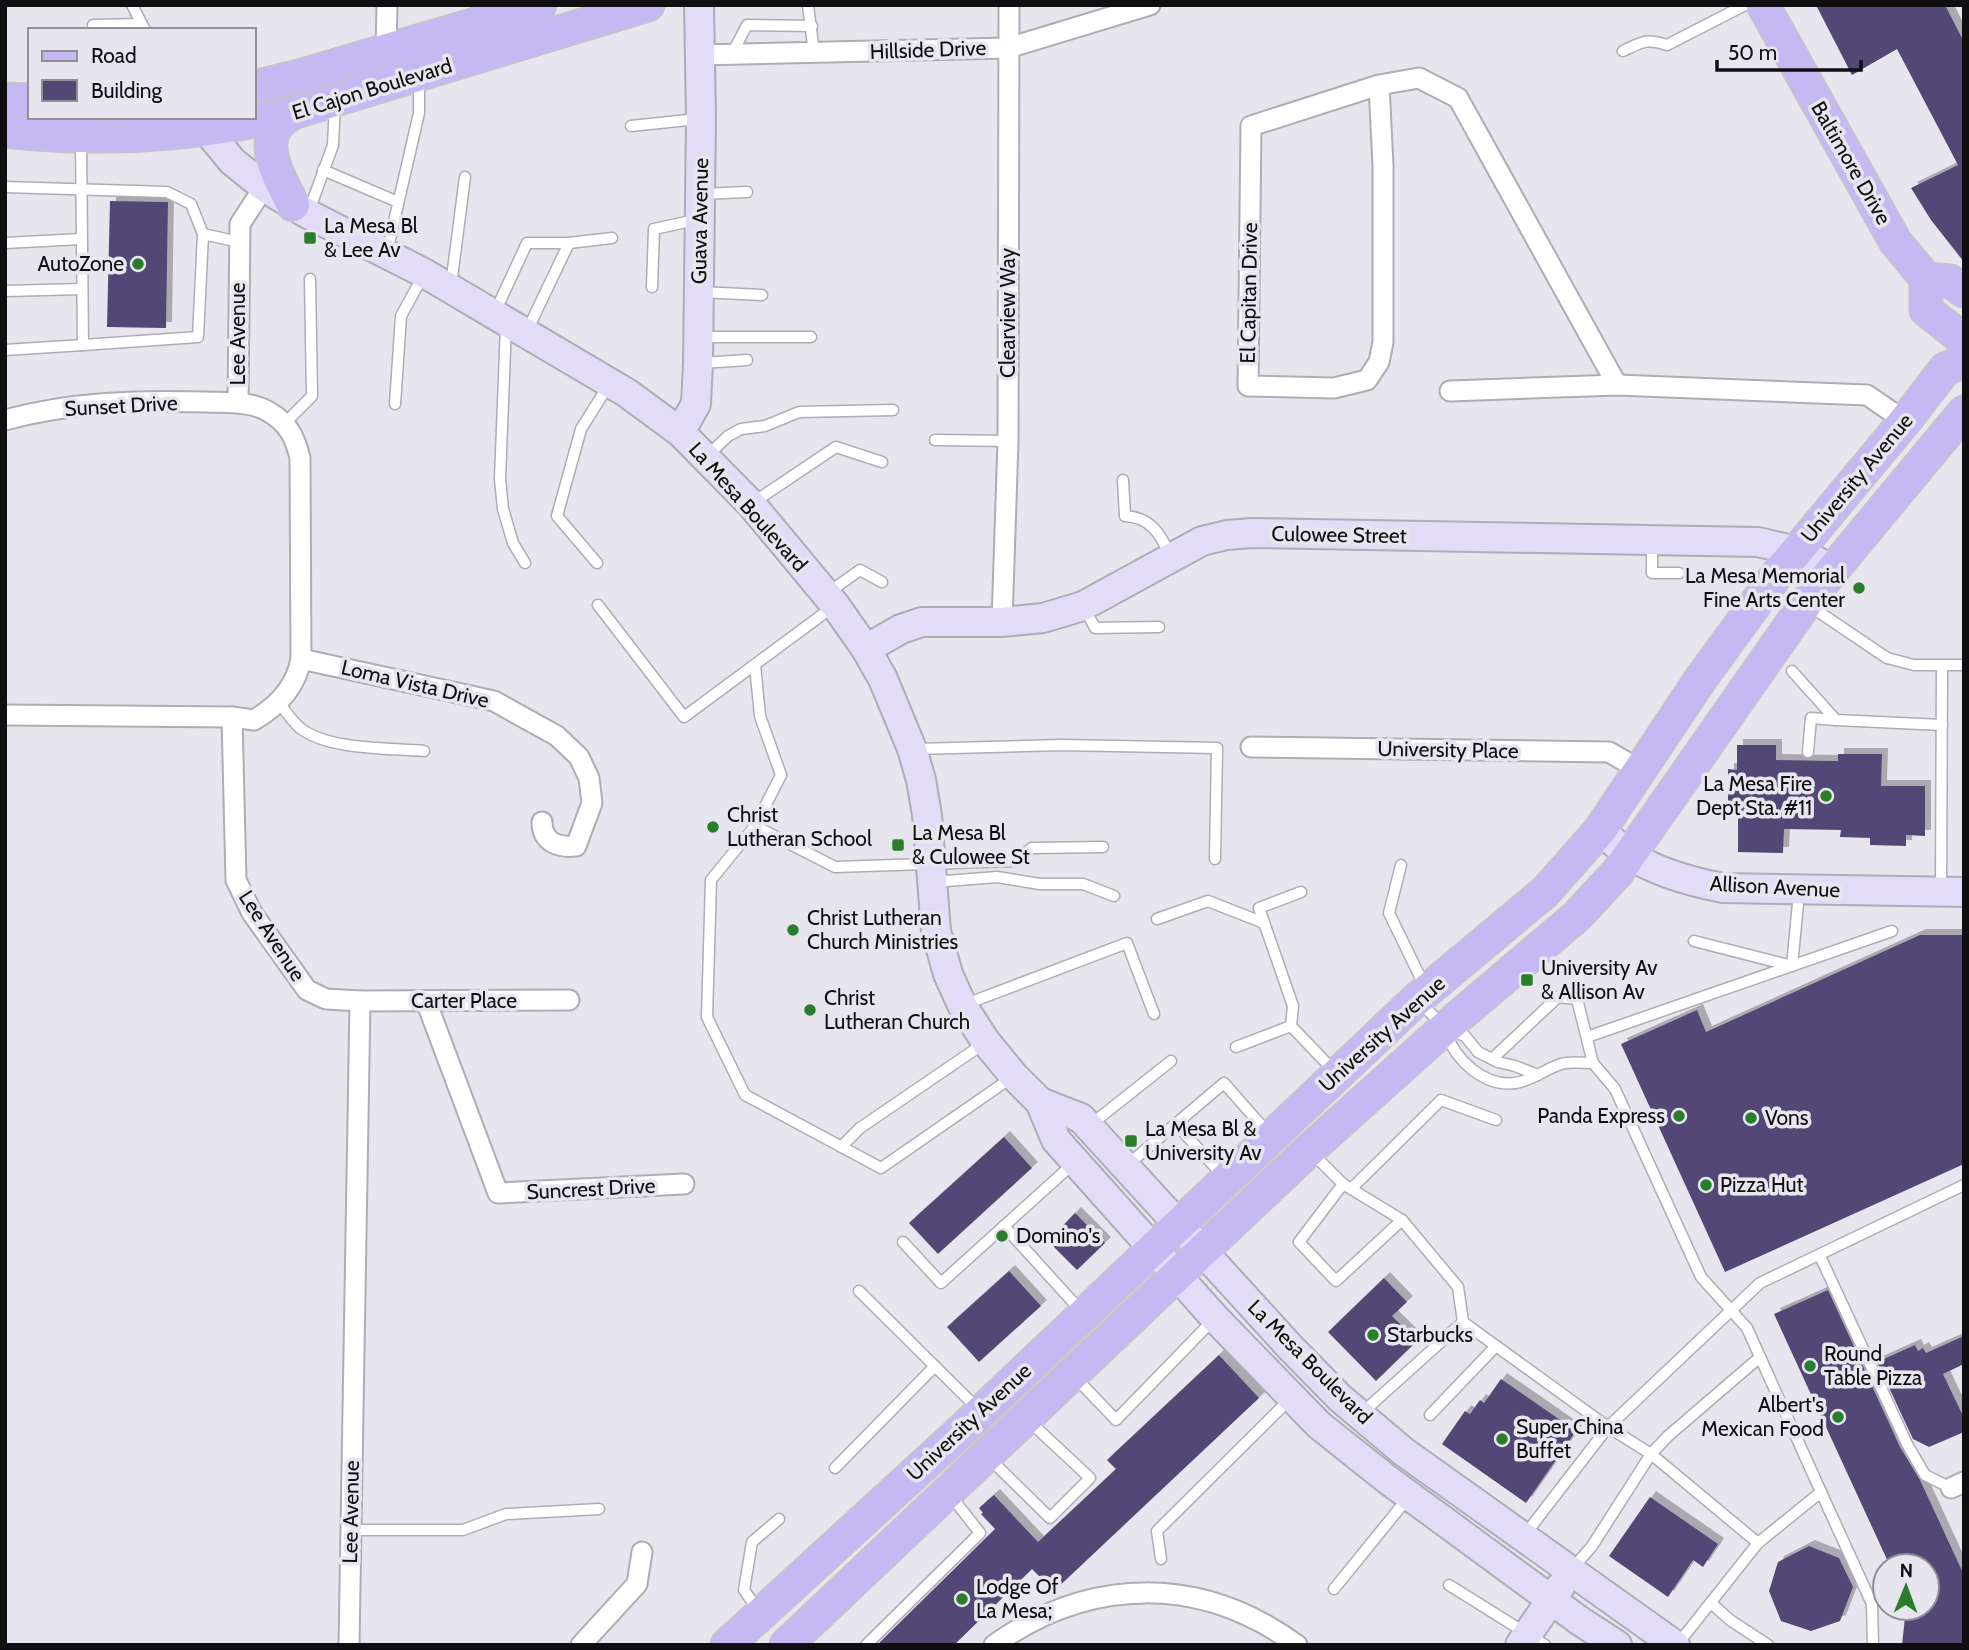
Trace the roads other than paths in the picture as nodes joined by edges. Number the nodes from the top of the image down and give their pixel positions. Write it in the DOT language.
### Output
graph roads {
  1 [pos="132,5"];
  2 [pos="387,5"];
  3 [pos="540,5"];
  4 [pos="648,5"];
  5 [pos="699,5"];
  6 [pos="808,5"];
  7 [pos="1009,5"];
  8 [pos="1150,5"];
  9 [pos="1745,5"];
  10 [pos="1763,5"];
  11 [pos="93,25"];
  12 [pos="811,26"];
  13 [pos="143,27"];
  14 [pos="1008,48"];
  15 [pos="386,50"];
  16 [pos="1623,51"];
  17 [pos="814,53"];
  18 [pos="699,55"];
  19 [pos="732,55"];
  20 [pos="419,74"];
  21 [pos="1380,85"];
  22 [pos="256,86"];
  23 [pos="5,99"];
  24 [pos="28,100"];
  25 [pos="335,100"];
  26 [pos="292,113"];
  27 [pos="701,119"];
  28 [pos="201,124"];
  29 [pos="631,126"];
  30 [pos="5,131"];
  31 [pos="81,136"];
  32 [pos="323,170"];
  33 [pos="465,177"];
  34 [pos="5,187"];
  35 [pos="264,187"];
  36 [pos="81,190"];
  37 [pos="747,192"];
  38 [pos="398,202"];
  39 [pos="700,207"];
  40 [pos="301,209"];
  41 [pos="203,234"];
  42 [pos="612,238"];
  43 [pos="81,239"];
  44 [pos="5,243"];
  45 [pos="239,243"];
  46 [pos="569,243"];
  47 [pos="386,252"];
  48 [pos="424,273"];
  49 [pos="310,279"];
  50 [pos="1926,279"];
  51 [pos="652,287"];
  52 [pos="82,289"];
  53 [pos="451,289"];
  54 [pos="5,291"];
  55 [pos="1964,291"];
  56 [pos="699,292"];
  57 [pos="762,295"];
  58 [pos="509,323"];
  59 [pos="811,337"];
  60 [pos="1964,340"];
  61 [pos="83,345"];
  62 [pos="5,350"];
  63 [pos="698,350"];
  64 [pos="747,360"];
  65 [pos="1964,361"];
  66 [pos="610,383"];
  67 [pos="1617,385"];
  68 [pos="1450,391"];
  69 [pos="238,403"];
  70 [pos="395,404"];
  71 [pos="893,410"];
  72 [pos="1964,412"];
  73 [pos="5,420"];
  74 [pos="1905,421"];
  75 [pos="285,423"];
  76 [pos="680,432"];
  77 [pos="935,440"];
  78 [pos="1008,441"];
  79 [pos="706,458"];
  80 [pos="882,462"];
  81 [pos="1123,480"];
  82 [pos="751,504"];
  83 [pos="1651,541"];
  84 [pos="1797,551"];
  85 [pos="1171,556"];
  86 [pos="525,564"];
  87 [pos="597,564"];
  88 [pos="1833,570"];
  89 [pos="1679,573"];
  90 [pos="882,582"];
  91 [pos="830,600"];
  92 [pos="1805,603"];
  93 [pos="598,605"];
  94 [pos="1083,606"];
  95 [pos="1002,621"];
  96 [pos="1159,627"];
  97 [pos="866,649"];
  98 [pos="301,659"];
  99 [pos="755,665"];
  100 [pos="1942,665"];
  101 [pos="1964,665"];
  102 [pos="1792,671"];
  103 [pos="279,702"];
  104 [pos="5,715"];
  105 [pos="232,717"];
  106 [pos="1836,720"];
  107 [pos="1941,725"];
  108 [pos="1251,747"];
  109 [pos="912,749"];
  110 [pos="424,751"];
  111 [pos="1808,752"];
  112 [pos="1640,770"];
  113 [pos="542,822"];
  114 [pos="755,826"];
  115 [pos="1600,830"];
  116 [pos="1103,847"];
  117 [pos="1630,855"];
  118 [pos="1215,859"];
  119 [pos="1401,865"];
  120 [pos="930,872"];
  121 [pos="1799,889"];
  122 [pos="1301,892"];
  123 [pos="1952,892"];
  124 [pos="1114,896"];
  125 [pos="1157,919"];
  126 [pos="1264,923"];
  127 [pos="1892,931"];
  128 [pos="1693,941"];
  129 [pos="1793,965"];
  130 [pos="1422,995"];
  131 [pos="569,1000"];
  132 [pos="360,1001"];
  133 [pos="426,1001"];
  134 [pos="962,1005"];
  135 [pos="1154,1014"];
  136 [pos="1291,1026"];
  137 [pos="1445,1028"];
  138 [pos="1587,1037"];
  139 [pos="986,1042"];
  140 [pos="1236,1047"];
  141 [pos="1492,1059"];
  142 [pos="1171,1061"];
  143 [pos="1593,1063"];
  144 [pos="1336,1074"];
  145 [pos="1538,1075"];
  146 [pos="1014,1076"];
  147 [pos="1040,1102"];
  148 [pos="1496,1120"];
  149 [pos="1176,1124"];
  150 [pos="1089,1126"];
  151 [pos="1271,1136"];
  152 [pos="841,1147"];
  153 [pos="1309,1150"];
  154 [pos="1076,1162"];
  155 [pos="1125,1166"];
  156 [pos="1225,1179"];
  157 [pos="684,1184"];
  158 [pos="1964,1185"];
  159 [pos="1347,1186"];
  160 [pos="1402,1220"];
  161 [pos="1178,1224"];
  162 [pos="1004,1227"];
  163 [pos="903,1241"];
  164 [pos="1152,1248"];
  165 [pos="1202,1251"];
  166 [pos="1820,1256"];
  167 [pos="1176,1275"];
  168 [pos="859,1291"];
  169 [pos="1732,1310"];
  170 [pos="1084,1314"];
  171 [pos="1215,1318"];
  172 [pos="1463,1322"];
  173 [pos="1496,1346"];
  174 [pos="1760,1357"];
  175 [pos="934,1366"];
  176 [pos="1071,1373"];
  177 [pos="1292,1397"];
  178 [pos="981,1412"];
  179 [pos="1360,1415"];
  180 [pos="1430,1415"];
  181 [pos="1025,1418"];
  182 [pos="1608,1427"];
  183 [pos="1651,1454"];
  184 [pos="986,1455"];
  185 [pos="835,1468"];
  186 [pos="1957,1485"];
  187 [pos="949,1492"];
  188 [pos="1821,1492"];
  189 [pos="1410,1496"];
  190 [pos="599,1509"];
  191 [pos="779,1518"];
  192 [pos="351,1530"];
  193 [pos="1524,1536"];
  194 [pos="1758,1543"];
  195 [pos="642,1552"];
  196 [pos="1161,1559"];
  197 [pos="1571,1571"];
  198 [pos="1449,1585"];
  199 [pos="1334,1589"];
  200 [pos="1551,1600"];
  201 [pos="1711,1603"];
  202 [pos="760,1614"];
  203 [pos="1531,1641"];
  204 [pos="1608,1642"];
  205 [pos="349,1645"];
  206 [pos="581,1645"];
  207 [pos="727,1645"];
  208 [pos="786,1645"];
  209 [pos="866,1645"];
  210 [pos="994,1645"];
  211 [pos="1297,1645"];
  212 [pos="1676,1645"];
  213 [pos="1768,1645"];
  214 [pos="1872,1645"];
  1 -- 13 [label="lane"];
  2 -- 15 [label="street"];
  3 -- 15 [label="main road, El Cajon Boulevard"];
  4 -- 20 [label="main road, El Cajon Boulevard"];
  5 -- 18 [label="main road, Guava Avenue"];
  6 -- 12 [label="lane"];
  7 -- 14 [label="street, Clearview Way"];
  8 -- 14 [label="street, Hillside Drive"];
  9 -- 16 [label="lane"];
  10 -- 50 [label="main road, Baltimore Drive"];
  11 -- 13 [label="lane"];
  12 -- 17 [label="lane"];
  12 -- 19 [label="lane"];
  14 -- 17 [label="street, Hillside Drive"];
  14 -- 78 [label="street, Clearview Way"];
  15 -- 22 [label="main road, El Cajon Boulevard"];
  17 -- 19 [label="street, Hillside Drive"];
  18 -- 19 [label="street, Hillside Drive"];
  18 -- 27 [label="main road, Guava Avenue"];
  20 -- 25 [label="main road, El Cajon Boulevard"];
  20 -- 38 [label="lane"];
  21 -- 21 [label="street, El Capitan Drive"];
  21 -- 67 [label="street, El Capitan Drive"];
  23 -- 24 [label="main road"];
  25 -- 26 [label="main road, El Cajon Boulevard"];
  25 -- 32 [label="lane"];
  26 -- 28 [label="main road, El Cajon Boulevard"];
  26 -- 40 [label="main road"];
  27 -- 29 [label="lane"];
  27 -- 39 [label="main road, Guava Avenue"];
  28 -- 31 [label="main road, El Cajon Boulevard"];
  28 -- 35 [label="main road, La Mesa Boulevard"];
  30 -- 31 [label="main road, El Cajon Boulevard"];
  31 -- 36 [label="lane"];
  32 -- 38 [label="lane"];
  32 -- 40 [label="lane"];
  33 -- 53 [label="lane"];
  34 -- 36 [label="lane"];
  35 -- 40 [label="main road, La Mesa Boulevard"];
  35 -- 45 [label="street, Lee Avenue"];
  36 -- 41 [label="lane"];
  36 -- 43 [label="lane"];
  37 -- 39 [label="lane"];
  38 -- 47 [label="lane"];
  39 -- 51 [label="lane"];
  39 -- 56 [label="main road, Guava Avenue"];
  40 -- 47 [label="main road, La Mesa Boulevard"];
  41 -- 45 [label="lane"];
  41 -- 61 [label="lane"];
  42 -- 46 [label="lane"];
  43 -- 44 [label="lane"];
  43 -- 52 [label="lane"];
  45 -- 69 [label="street, Lee Avenue"];
  46 -- 58 [label="lane"];
  46 -- 58 [label="lane"];
  47 -- 48 [label="main road, La Mesa Boulevard"];
  48 -- 53 [label="main road, La Mesa Boulevard"];
  48 -- 70 [label="lane"];
  49 -- 75 [label="lane"];
  50 -- 55 [label="main road"];
  50 -- 60 [label="main road"];
  52 -- 54 [label="lane"];
  52 -- 61 [label="lane"];
  53 -- 58 [label="main road, La Mesa Boulevard"];
  56 -- 57 [label="lane"];
  56 -- 63 [label="main road, Guava Avenue"];
  58 -- 66 [label="main road, La Mesa Boulevard"];
  58 -- 86 [label="lane"];
  59 -- 63 [label="lane"];
  61 -- 62 [label="lane"];
  63 -- 64 [label="lane"];
  63 -- 76 [label="main road, Guava Avenue"];
  65 -- 74 [label="main road, University Avenue"];
  66 -- 76 [label="main road, La Mesa Boulevard"];
  66 -- 87 [label="lane"];
  67 -- 68 [label="street"];
  67 -- 74 [label="street"];
  69 -- 73 [label="street, Sunset Drive"];
  69 -- 75 [label="street, Lee Avenue"];
  71 -- 79 [label="lane"];
  72 -- 88 [label="main road, University Avenue"];
  74 -- 84 [label="main road, University Avenue"];
  75 -- 98 [label="street"];
  76 -- 79 [label="main road, La Mesa Boulevard"];
  77 -- 78 [label="lane"];
  78 -- 95 [label="street, Clearview Way"];
  79 -- 82 [label="main road, La Mesa Boulevard"];
  80 -- 82 [label="lane"];
  81 -- 85 [label="lane"];
  82 -- 91 [label="main road, La Mesa Boulevard"];
  83 -- 84 [label="main road, Culowee Street"];
  83 -- 85 [label="main road, Culowee Street"];
  83 -- 89 [label="lane"];
  84 -- 88 [label="main road, Culowee Street"];
  84 -- 112 [label="main road, University Avenue"];
  85 -- 94 [label="main road, Culowee Street"];
  88 -- 92 [label="main road, University Avenue"];
  90 -- 91 [label="lane"];
  91 -- 97 [label="main road, La Mesa Boulevard"];
  91 -- 99 [label="lane"];
  92 -- 100 [label="lane"];
  92 -- 117 [label="main road, University Avenue"];
  93 -- 99 [label="lane"];
  94 -- 95 [label="main road, Culowee Street"];
  94 -- 96 [label="lane"];
  95 -- 97 [label="main road, Culowee Street"];
  97 -- 109 [label="main road, La Mesa Boulevard"];
  98 -- 103 [label="street"];
  98 -- 113 [label="street, Loma Vista Drive"];
  99 -- 114 [label="lane"];
  100 -- 101 [label="lane"];
  100 -- 107 [label="lane"];
  102 -- 106 [label="lane"];
  103 -- 105 [label="street"];
  103 -- 110 [label="lane"];
  104 -- 105 [label="street"];
  105 -- 132 [label="street, Lee Avenue"];
  106 -- 107 [label="lane"];
  106 -- 111 [label="lane"];
  107 -- 123 [label="lane"];
  108 -- 112 [label="street, University Place"];
  109 -- 118 [label="lane"];
  109 -- 120 [label="main road, La Mesa Boulevard"];
  112 -- 115 [label="main road, University Avenue"];
  114 -- 120 [label="lane"];
  114 -- 152 [label="lane"];
  115 -- 117 [label="main road, Allison Avenue"];
  115 -- 130 [label="main road, University Avenue"];
  116 -- 120 [label="lane"];
  117 -- 121 [label="main road, Allison Avenue"];
  117 -- 137 [label="main road, University Avenue"];
  119 -- 130 [label="lane"];
  120 -- 124 [label="lane"];
  120 -- 134 [label="main road, La Mesa Boulevard"];
  121 -- 123 [label="main road, Allison Avenue"];
  121 -- 129 [label="lane"];
  122 -- 126 [label="lane"];
  125 -- 126 [label="lane"];
  126 -- 136 [label="lane"];
  127 -- 129 [label="lane"];
  128 -- 129 [label="lane"];
  129 -- 138 [label="lane"];
  130 -- 137 [label="lane"];
  130 -- 144 [label="main road, University Avenue"];
  131 -- 133 [label="street, Carter Place"];
  132 -- 133 [label="street, Carter Place"];
  132 -- 192 [label="street, Lee Avenue"];
  133 -- 157 [label="street, Suncrest Drive"];
  134 -- 135 [label="lane"];
  134 -- 139 [label="main road, La Mesa Boulevard"];
  136 -- 140 [label="lane"];
  136 -- 144 [label="lane"];
  137 -- 141 [label="lane"];
  137 -- 145 [label="lane"];
  137 -- 153 [label="main road, University Avenue"];
  138 -- 141 [label="lane"];
  138 -- 143 [label="lane"];
  139 -- 146 [label="main road, La Mesa Boulevard"];
  139 -- 152 [label="lane"];
  141 -- 145 [label="lane"];
  142 -- 150 [label="lane"];
  143 -- 145 [label="lane"];
  143 -- 169 [label="lane"];
  144 -- 151 [label="main road, University Avenue"];
  146 -- 147 [label="main road, La Mesa Boulevard"];
  146 -- 152 [label="lane"];
  147 -- 150 [label="main road, La Mesa Boulevard"];
  147 -- 154 [label="main road, La Mesa Boulevard"];
  148 -- 159 [label="lane"];
  149 -- 151 [label="lane"];
  149 -- 155 [label="lane"];
  149 -- 156 [label="lane"];
  150 -- 155 [label="main road, La Mesa Boulevard"];
  151 -- 156 [label="main road, University Avenue"];
  153 -- 159 [label="lane"];
  153 -- 165 [label="main road, University Avenue"];
  154 -- 162 [label="lane"];
  154 -- 164 [label="main road, La Mesa Boulevard"];
  155 -- 161 [label="main road, La Mesa Boulevard"];
  156 -- 161 [label="main road, University Avenue"];
  158 -- 166 [label="lane"];
  159 -- 160 [label="lane"];
  159 -- 160 [label="lane"];
  160 -- 172 [label="lane"];
  161 -- 164 [label="main road, University Avenue"];
  161 -- 165 [label="main road, La Mesa Boulevard"];
  162 -- 163 [label="lane"];
  162 -- 170 [label="lane"];
  164 -- 167 [label="main road, La Mesa Boulevard"];
  164 -- 170 [label="main road, University Avenue"];
  165 -- 167 [label="main road, University Avenue"];
  165 -- 179 [label="main road, La Mesa Boulevard"];
  166 -- 169 [label="lane"];
  166 -- 186 [label="lane"];
  167 -- 171 [label="main road, La Mesa Boulevard"];
  167 -- 176 [label="main road, University Avenue"];
  168 -- 175 [label="lane"];
  169 -- 174 [label="lane"];
  169 -- 182 [label="lane"];
  170 -- 178 [label="main road, University Avenue"];
  171 -- 176 [label="lane"];
  171 -- 177 [label="main road, La Mesa Boulevard"];
  172 -- 173 [label="lane"];
  172 -- 179 [label="lane"];
  173 -- 180 [label="lane"];
  173 -- 182 [label="lane"];
  174 -- 183 [label="lane"];
  174 -- 188 [label="lane"];
  175 -- 178 [label="lane"];
  175 -- 185 [label="lane"];
  176 -- 181 [label="main road, University Avenue"];
  177 -- 189 [label="main road, La Mesa Boulevard"];
  177 -- 196 [label="lane"];
  178 -- 202 [label="main road, University Avenue"];
  179 -- 193 [label="main road, La Mesa Boulevard"];
  181 -- 184 [label="main road, University Avenue"];
  181 -- 184 [label="lane"];
  182 -- 183 [label="lane"];
  182 -- 193 [label="lane"];
  183 -- 194 [label="lane"];
  183 -- 197 [label="lane"];
  184 -- 187 [label="main road, University Avenue"];
  187 -- 208 [label="main road, University Avenue"];
  187 -- 209 [label="lane"];
  188 -- 194 [label="lane"];
  188 -- 214 [label="lane"];
  189 -- 199 [label="lane"];
  189 -- 200 [label="main road, La Mesa Boulevard"];
  190 -- 192 [label="lane"];
  191 -- 202 [label="lane"];
  192 -- 205 [label="street, Lee Avenue"];
  193 -- 197 [label="main road, La Mesa Boulevard"];
  194 -- 201 [label="lane"];
  195 -- 206 [label="street"];
  197 -- 200 [label="main road"];
  197 -- 212 [label="main road, La Mesa Boulevard"];
  198 -- 203 [label="lane"];
  200 -- 203 [label="main road"];
  200 -- 204 [label="main road, La Mesa Boulevard"];
  201 -- 212 [label="lane"];
  201 -- 213 [label="lane"];
  202 -- 207 [label="main road, University Avenue"];
  210 -- 211 [label="street"];
}
